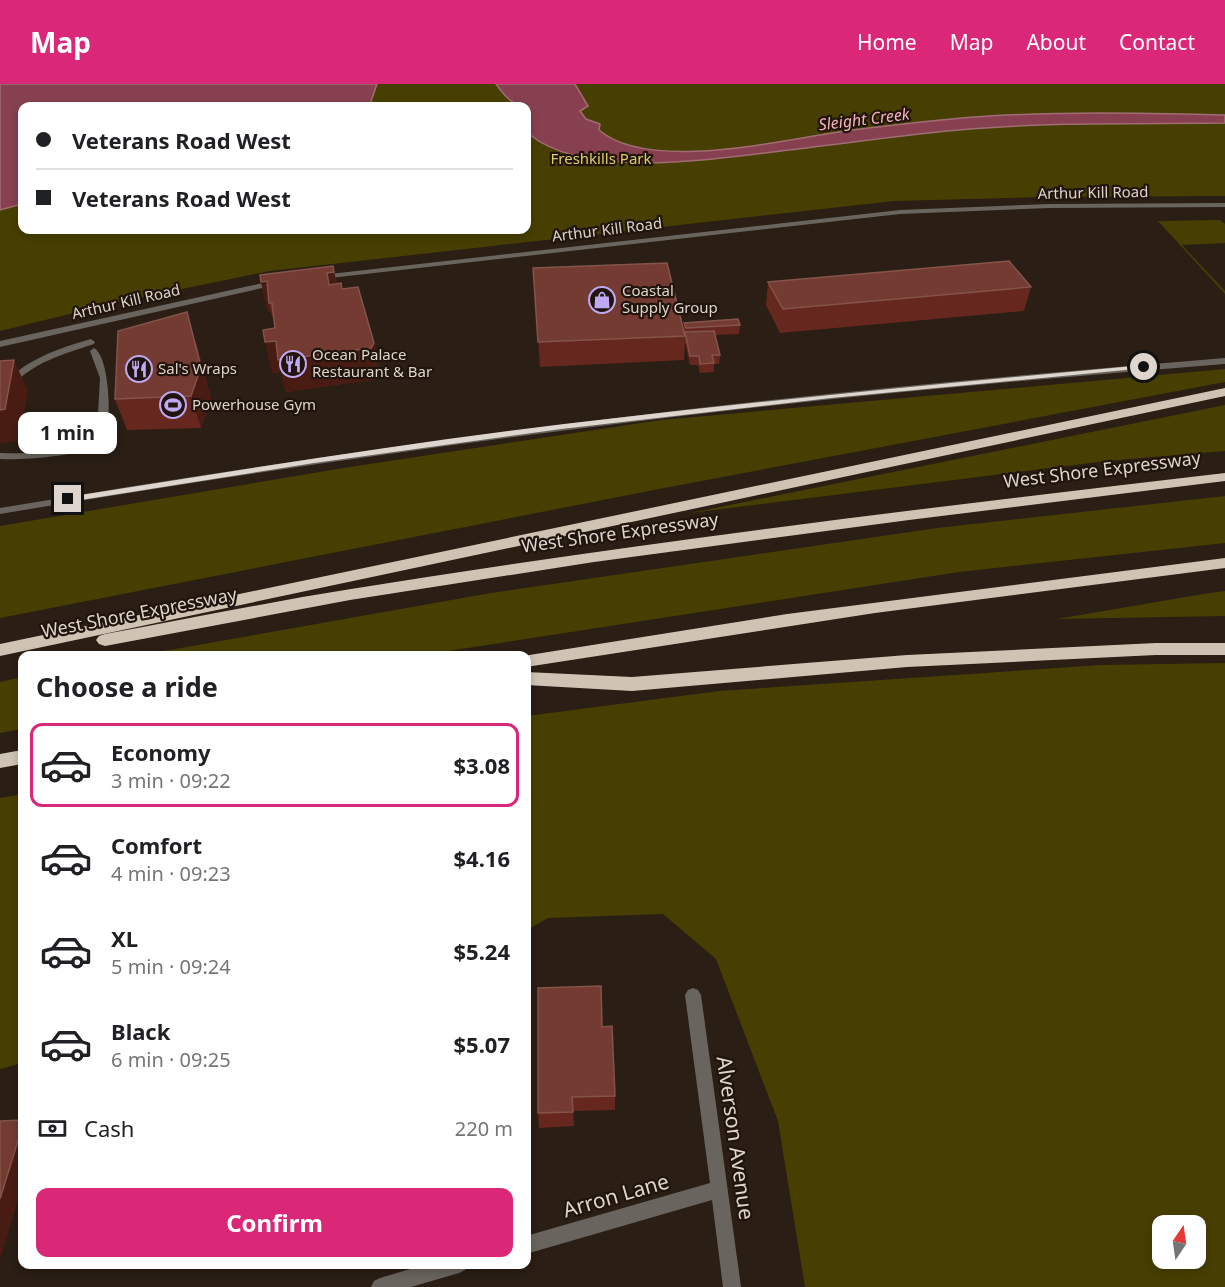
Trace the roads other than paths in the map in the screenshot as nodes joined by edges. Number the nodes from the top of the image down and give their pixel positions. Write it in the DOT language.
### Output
graph roads {
  1 [pos="1225,205"];
  2 [pos="306,279"];
  3 [pos="282,281"];
  4 [pos="0,344"];
  5 [pos="1225,361"];
  6 [pos="1225,392"];
  7 [pos="4,394"];
  8 [pos="0,456"];
  9 [pos="1225,477"];
  10 [pos="0,511"];
  11 [pos="1225,563"];
  12 [pos="1225,649"];
  13 [pos="0,650"];
  14 [pos="50,651"];
  15 [pos="18,657"];
  16 [pos="0,660"];
  17 [pos="531,660"];
  18 [pos="531,678"];
  19 [pos="18,758"];
  20 [pos="0,761"];
  21 [pos="693,995"];
  22 [pos="718,1190"];
  23 [pos="531,1244"];
  24 [pos="442,1269"];
  25 [pos="380,1287"];
  26 [pos="732,1287"];
  1 -- 2 [label="street, Arthur Kill Road"];
  3 -- 4 [label="street, Arthur Kill Road"];
  5 -- 10 [label="street"];
  6 -- 13 [label="highway"];
  7 -- 8 [label="street"];
  9 -- 14 [label="highway, West Shore Expressway"];
  11 -- 17 [label="highway"];
  12 -- 18 [label="highway"];
  15 -- 16 [label="highway, West Shore Expressway"];
  19 -- 20 [label="highway"];
  21 -- 22 [label="street, Alverson Avenue"];
  22 -- 23 [label="street, Arron Lane"];
  22 -- 26 [label="street, Alverson Avenue"];
  24 -- 25 [label="street"];
}
